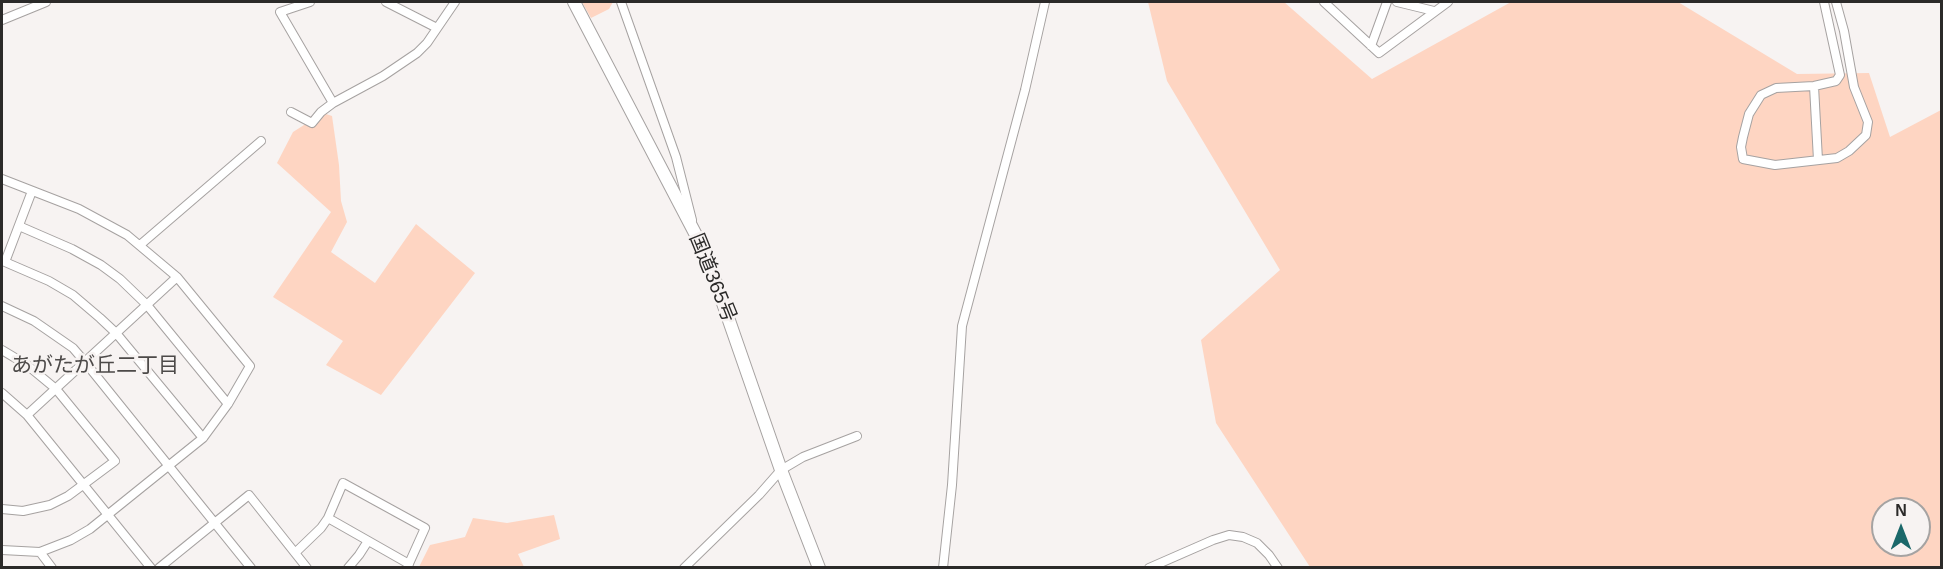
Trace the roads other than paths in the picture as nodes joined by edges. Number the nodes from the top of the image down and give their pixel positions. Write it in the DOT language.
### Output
graph roads {
  1 [pos="46,2"];
  2 [pos="310,2"];
  3 [pos="386,2"];
  4 [pos="454,2"];
  5 [pos="574,2"];
  6 [pos="621,2"];
  7 [pos="1045,2"];
  8 [pos="1324,2"];
  9 [pos="1340,2"];
  10 [pos="1387,2"];
  11 [pos="1397,2"];
  12 [pos="1448,2"];
  13 [pos="1824,2"];
  14 [pos="1836,2"];
  15 [pos="1434,11"];
  16 [pos="1337,13"];
  17 [pos="2,20"];
  18 [pos="437,28"];
  19 [pos="1371,46"];
  20 [pos="1814,86"];
  21 [pos="333,103"];
  22 [pos="291,112"];
  23 [pos="261,141"];
  24 [pos="1818,160"];
  25 [pos="2,179"];
  26 [pos="32,191"];
  27 [pos="19,226"];
  28 [pos="697,237"];
  29 [pos="140,245"];
  30 [pos="177,277"];
  31 [pos="147,305"];
  32 [pos="2,306"];
  33 [pos="116,333"];
  34 [pos="2,350"];
  35 [pos="85,362"];
  36 [pos="56,389"];
  37 [pos="2,393"];
  38 [pos="228,404"];
  39 [pos="27,415"];
  40 [pos="858,436"];
  41 [pos="203,438"];
  42 [pos="170,466"];
  43 [pos="781,470"];
  44 [pos="84,485"];
  45 [pos="2,509"];
  46 [pos="109,514"];
  47 [pos="328,518"];
  48 [pos="215,522"];
  49 [pos="368,541"];
  50 [pos="2,550"];
  51 [pos="40,552"];
  52 [pos="295,553"];
  53 [pos="408,566"];
  54 [pos="52,567"];
  55 [pos="151,567"];
  56 [pos="159,567"];
  57 [pos="251,567"];
  58 [pos="307,567"];
  59 [pos="348,567"];
  60 [pos="684,567"];
  61 [pos="819,567"];
  62 [pos="943,567"];
  63 [pos="1149,567"];
  64 [pos="1278,567"];
  1 -- 17 [label="street"];
  2 -- 21 [label="street"];
  3 -- 18 [label="street"];
  4 -- 18 [label="street"];
  5 -- 28 [label="highway, 国道365号"];
  6 -- 28 [label="street"];
  7 -- 62 [label="street"];
  8 -- 16 [label="street"];
  9 -- 16 [label="street"];
  10 -- 19 [label="street"];
  11 -- 15 [label="street"];
  12 -- 15 [label="street"];
  13 -- 20 [label="street"];
  14 -- 24 [label="street"];
  15 -- 19 [label="street"];
  16 -- 19 [label="street"];
  18 -- 21 [label="street"];
  20 -- 24 [label="street"];
  20 -- 24 [label="street"];
  21 -- 22 [label="street"];
  23 -- 29 [label="street"];
  25 -- 26 [label="street"];
  26 -- 27 [label="street"];
  26 -- 29 [label="street"];
  27 -- 31 [label="street"];
  27 -- 33 [label="street"];
  28 -- 43 [label="highway, 国道365号"];
  29 -- 30 [label="street"];
  30 -- 31 [label="street"];
  30 -- 38 [label="street"];
  31 -- 33 [label="street"];
  31 -- 38 [label="street"];
  32 -- 35 [label="street"];
  33 -- 35 [label="street"];
  33 -- 41 [label="street"];
  34 -- 36 [label="street"];
  35 -- 36 [label="street"];
  35 -- 42 [label="street"];
  36 -- 39 [label="street"];
  36 -- 44 [label="street"];
  37 -- 39 [label="street"];
  38 -- 41 [label="street"];
  39 -- 44 [label="street"];
  40 -- 43 [label="street"];
  41 -- 42 [label="street"];
  42 -- 46 [label="street"];
  42 -- 48 [label="street"];
  43 -- 60 [label="street"];
  43 -- 61 [label="highway, 国道365号"];
  44 -- 45 [label="street"];
  44 -- 46 [label="street"];
  46 -- 51 [label="street"];
  46 -- 55 [label="street"];
  47 -- 49 [label="street"];
  47 -- 52 [label="street"];
  47 -- 53 [label="street"];
  48 -- 52 [label="street"];
  48 -- 56 [label="street"];
  48 -- 57 [label="street"];
  49 -- 53 [label="street"];
  49 -- 59 [label="street"];
  50 -- 51 [label="street"];
  51 -- 54 [label="street"];
  52 -- 58 [label="street"];
  63 -- 64 [label="street"];
}
